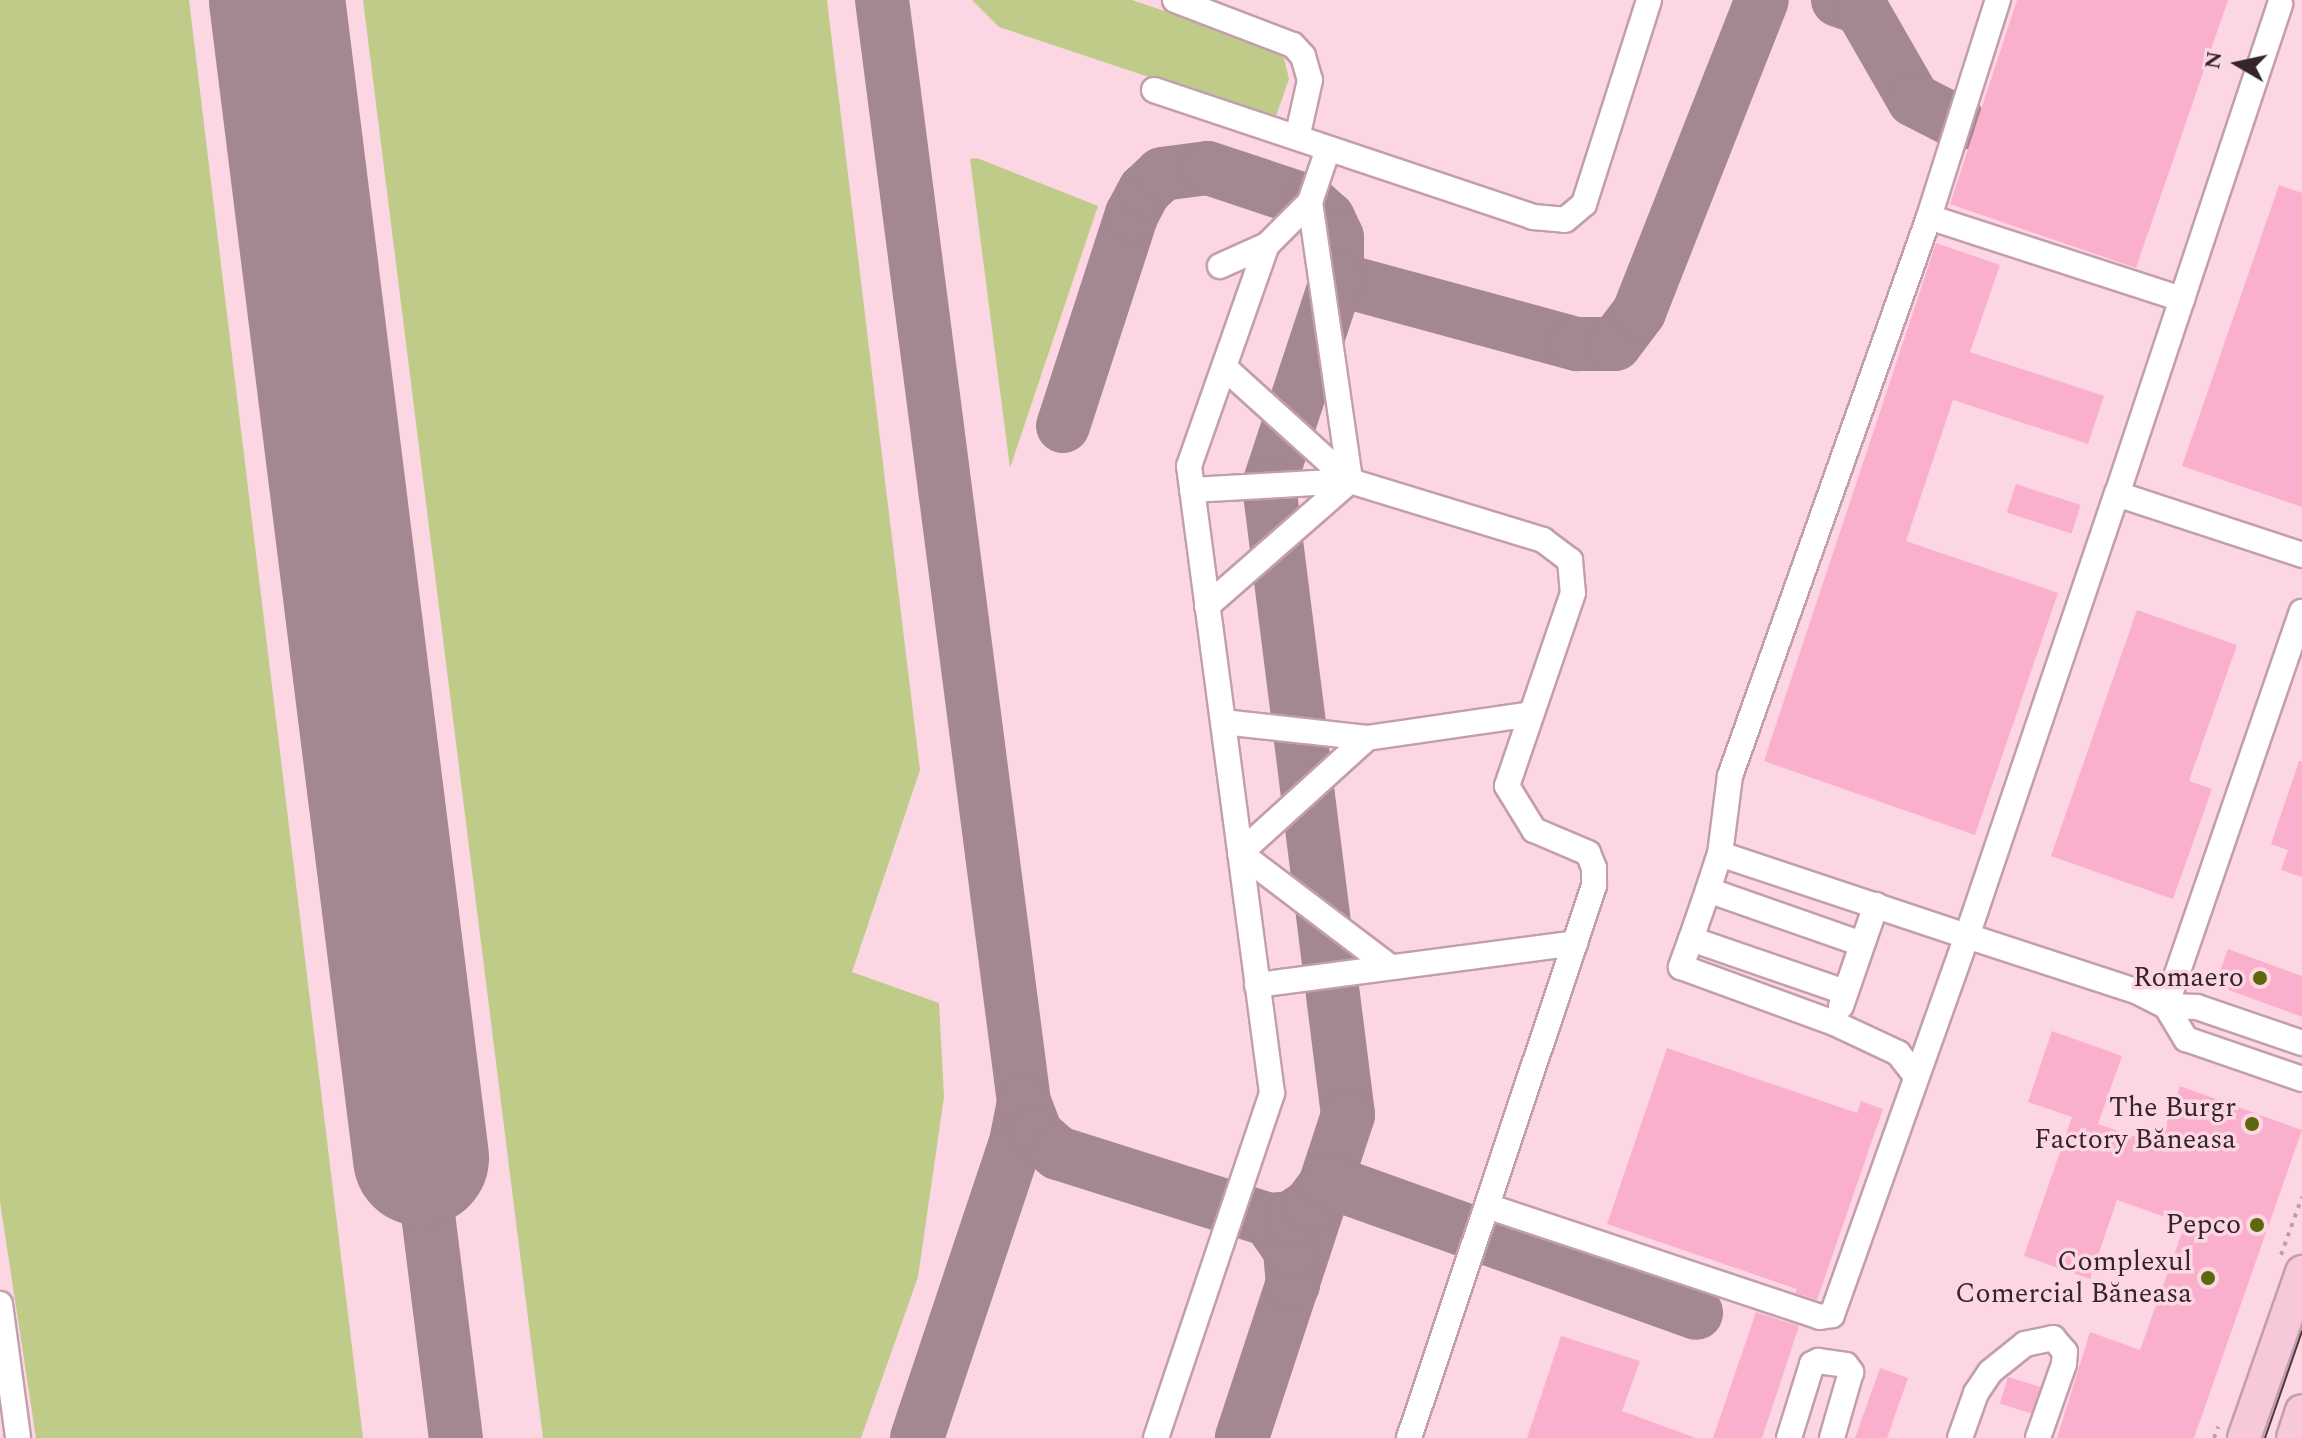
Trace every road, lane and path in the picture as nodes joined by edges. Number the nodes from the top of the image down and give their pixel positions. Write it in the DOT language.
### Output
graph roads {
  1 [pos="1175,0"];
  2 [pos="1649,0"];
  3 [pos="1998,0"];
  4 [pos="2280,4"];
  5 [pos="1154,90"];
  6 [pos="1297,138"];
  7 [pos="1328,149"];
  8 [pos="1310,202"];
  9 [pos="1929,217"];
  10 [pos="1267,245"];
  11 [pos="1220,266"];
  12 [pos="2182,299"];
  13 [pos="1225,368"];
  14 [pos="1350,481"];
  15 [pos="1192,490"];
  16 [pos="2117,494"];
  17 [pos="2302,555"];
  18 [pos="1207,606"];
  19 [pos="2302,612"];
  20 [pos="1531,714"];
  21 [pos="1223,722"];
  22 [pos="1367,738"];
  23 [pos="1240,853"];
  24 [pos="1720,854"];
  25 [pos="1708,890"];
  26 [pos="1876,905"];
  27 [pos="1967,936"];
  28 [pos="1691,939"];
  29 [pos="1575,943"];
  30 [pos="1862,944"];
  31 [pos="1390,967"];
  32 [pos="1257,985"];
  33 [pos="1845,992"];
  34 [pos="2166,1006"];
  35 [pos="1834,1023"];
  36 [pos="2302,1043"];
  37 [pos="1916,1076"];
  38 [pos="2302,1079"];
  39 [pos="1487,1206"];
  40 [pos="2302,1272"];
  41 [pos="0,1304"];
  42 [pos="2302,1411"];
  43 [pos="18,1438"];
  44 [pos="1156,1438"];
  45 [pos="1409,1438"];
  46 [pos="1789,1438"];
  47 [pos="1832,1438"];
  48 [pos="1960,1438"];
  49 [pos="2038,1438"];
  50 [pos="2244,1438"];
  51 [pos="2293,1438"];
  1 -- 6 [label="street"];
  2 -- 7 [label="street"];
  3 -- 9 [label="street"];
  4 -- 12 [label="street"];
  5 -- 6 [label="street"];
  6 -- 7 [label="street"];
  7 -- 8 [label="street"];
  8 -- 10 [label="street"];
  8 -- 14 [label="street"];
  9 -- 12 [label="street"];
  9 -- 24 [label="street"];
  10 -- 11 [label="street"];
  10 -- 13 [label="street"];
  12 -- 16 [label="street"];
  13 -- 14 [label="street"];
  13 -- 15 [label="street"];
  14 -- 15 [label="street"];
  14 -- 18 [label="street"];
  14 -- 20 [label="street"];
  15 -- 18 [label="street"];
  16 -- 17 [label="street"];
  16 -- 27 [label="street"];
  18 -- 21 [label="street"];
  19 -- 34 [label="street"];
  20 -- 22 [label="street"];
  20 -- 29 [label="street"];
  21 -- 22 [label="street"];
  21 -- 23 [label="street"];
  22 -- 23 [label="street"];
  23 -- 31 [label="street"];
  23 -- 32 [label="street"];
  24 -- 25 [label="street"];
  24 -- 26 [label="street"];
  25 -- 28 [label="street"];
  25 -- 30 [label="street"];
  26 -- 27 [label="street"];
  26 -- 30 [label="street"];
  27 -- 34 [label="street"];
  27 -- 37 [label="street"];
  28 -- 33 [label="street"];
  28 -- 35 [label="street"];
  29 -- 31 [label="street"];
  29 -- 39 [label="street"];
  30 -- 33 [label="street"];
  31 -- 32 [label="street"];
  32 -- 44 [label="street"];
  33 -- 35 [label="street"];
  34 -- 36 [label="street"];
  34 -- 38 [label="street"];
  35 -- 37 [label="street"];
  37 -- 39 [label="street"];
  39 -- 45 [label="street"];
  40 -- 50 [label="main road"];
  41 -- 43 [label="street"];
  42 -- 51 [label="main road"];
  46 -- 47 [label="street"];
  48 -- 49 [label="street"];
}
